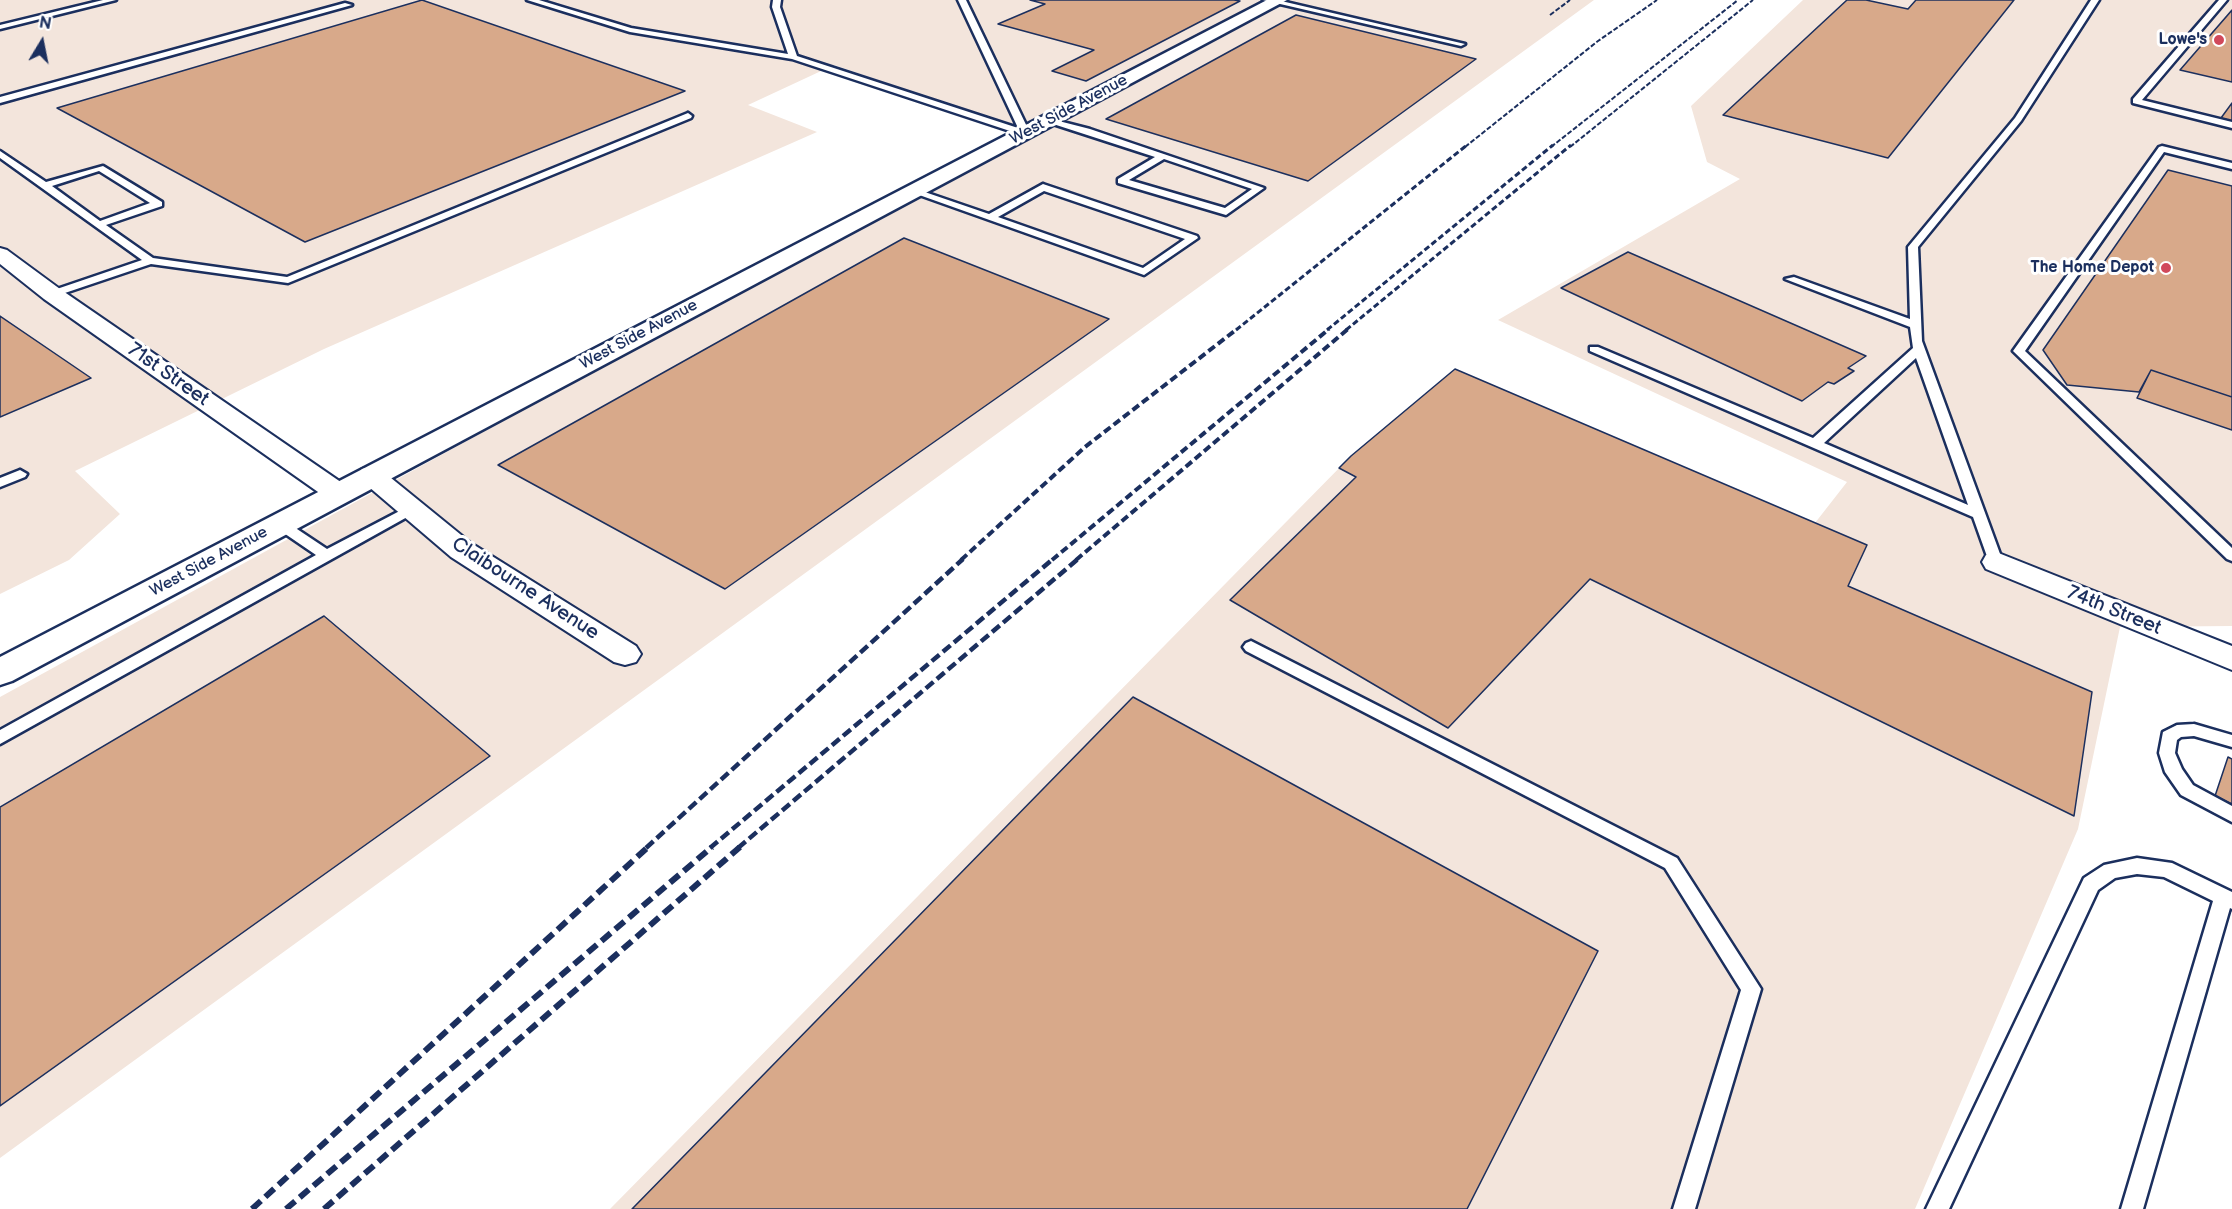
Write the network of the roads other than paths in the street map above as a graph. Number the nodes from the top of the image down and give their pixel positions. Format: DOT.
graph roads {
  1 [pos="112,0"];
  2 [pos="531,0"];
  3 [pos="777,0"];
  4 [pos="962,0"];
  5 [pos="2095,0"];
  6 [pos="2223,0"];
  7 [pos="1274,1"];
  8 [pos="348,5"];
  9 [pos="0,27"];
  10 [pos="1461,44"];
  11 [pos="793,57"];
  12 [pos="0,100"];
  13 [pos="688,116"];
  14 [pos="1050,120"];
  15 [pos="2232,125"];
  16 [pos="1025,133"];
  17 [pos="0,154"];
  18 [pos="1163,156"];
  19 [pos="2232,166"];
  20 [pos="46,185"];
  21 [pos="913,191"];
  22 [pos="990,218"];
  23 [pos="100,224"];
  24 [pos="0,254"];
  25 [pos="150,261"];
  26 [pos="1790,279"];
  27 [pos="52,294"];
  28 [pos="1916,325"];
  29 [pos="1919,349"];
  30 [pos="1594,350"];
  31 [pos="1815,444"];
  32 [pos="20,474"];
  33 [pos="371,475"];
  34 [pos="0,483"];
  35 [pos="338,493"];
  36 [pos="413,508"];
  37 [pos="1978,514"];
  38 [pos="279,524"];
  39 [pos="327,555"];
  40 [pos="2232,556"];
  41 [pos="1996,562"];
  42 [pos="1251,647"];
  43 [pos="625,654"];
  44 [pos="2232,659"];
  45 [pos="0,672"];
  46 [pos="0,738"];
  47 [pos="2232,741"];
  48 [pos="2232,815"];
  49 [pos="2228,899"];
  50 [pos="1684,1209"];
  51 [pos="1937,1209"];
  52 [pos="2132,1209"];
  1 -- 9 [label="lane"];
  2 -- 11 [label="lane"];
  3 -- 11 [label="lane"];
  4 -- 16 [label="lane"];
  5 -- 28 [label="lane"];
  6 -- 15 [label="lane"];
  7 -- 10 [label="lane"];
  7 -- 14 [label="street, West Side Avenue"];
  8 -- 12 [label="lane"];
  11 -- 16 [label="lane"];
  13 -- 25 [label="lane"];
  14 -- 16 [label="street, West Side Avenue"];
  14 -- 18 [label="lane"];
  16 -- 21 [label="street, West Side Avenue"];
  17 -- 20 [label="lane"];
  18 -- 18 [label="lane"];
  19 -- 40 [label="lane"];
  20 -- 23 [label="lane"];
  20 -- 23 [label="lane"];
  21 -- 22 [label="lane"];
  21 -- 33 [label="street, West Side Avenue"];
  22 -- 22 [label="lane"];
  23 -- 25 [label="lane"];
  24 -- 27 [label="street, 71st Street"];
  25 -- 27 [label="lane"];
  26 -- 28 [label="lane"];
  27 -- 35 [label="street, 71st Street"];
  28 -- 29 [label="lane"];
  29 -- 31 [label="lane"];
  29 -- 37 [label="lane"];
  30 -- 31 [label="lane"];
  31 -- 37 [label="lane"];
  32 -- 34 [label="lane"];
  33 -- 35 [label="street, West Side Avenue"];
  33 -- 36 [label="street, Claibourne Avenue"];
  35 -- 38 [label="street, West Side Avenue"];
  36 -- 39 [label="lane"];
  36 -- 43 [label="street, Claibourne Avenue"];
  37 -- 41 [label="lane"];
  38 -- 39 [label="lane"];
  38 -- 45 [label="street, West Side Avenue"];
  39 -- 46 [label="lane"];
  41 -- 44 [label="street, 74th Street"];
  42 -- 50 [label="lane"];
  47 -- 48 [label="lane"];
  49 -- 51 [label="lane"];
  49 -- 52 [label="lane"];
}
